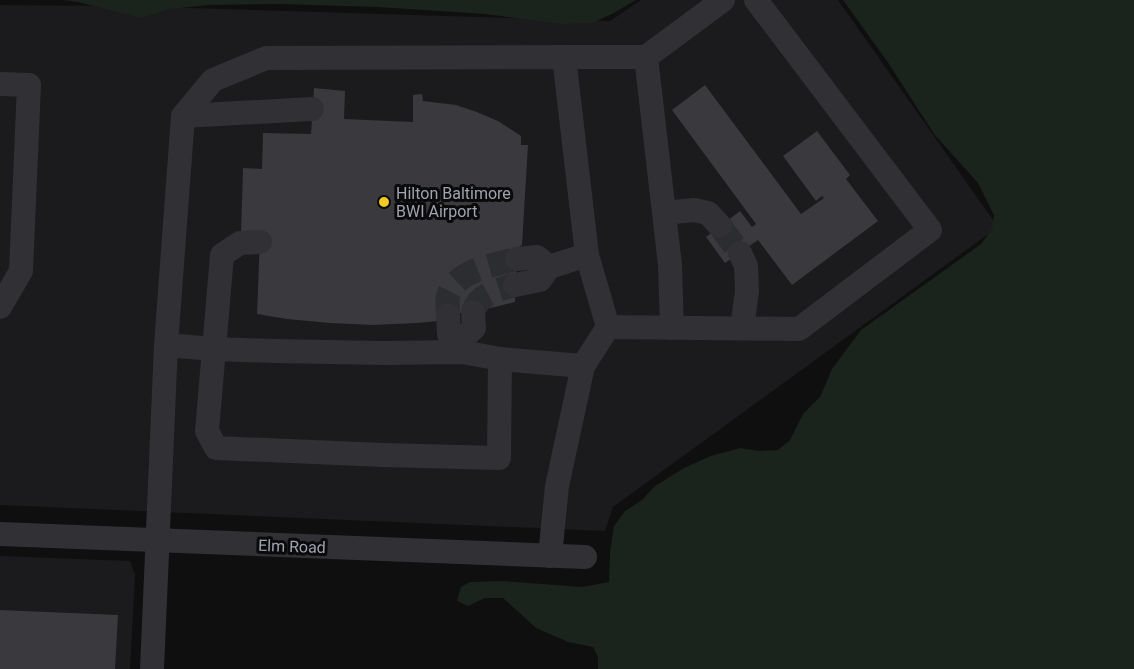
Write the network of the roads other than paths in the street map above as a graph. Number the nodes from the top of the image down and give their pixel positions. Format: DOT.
graph roads {
  1 [pos="723,0"];
  2 [pos="756,0"];
  3 [pos="564,57"];
  4 [pos="646,57"];
  5 [pos="0,84"];
  6 [pos="312,109"];
  7 [pos="183,116"];
  8 [pos="664,213"];
  9 [pos="720,226"];
  10 [pos="260,242"];
  11 [pos="740,253"];
  12 [pos="587,255"];
  13 [pos="517,259"];
  14 [pos="549,267"];
  15 [pos="515,285"];
  16 [pos="0,307"];
  17 [pos="473,312"];
  18 [pos="448,315"];
  19 [pos="608,327"];
  20 [pos="672,328"];
  21 [pos="742,328"];
  22 [pos="166,345"];
  23 [pos="462,346"];
  24 [pos="214,348"];
  25 [pos="500,359"];
  26 [pos="583,366"];
  27 [pos="0,534"];
  28 [pos="158,540"];
  29 [pos="550,556"];
  30 [pos="585,557"];
  31 [pos="153,669"];
  1 -- 4 [label="street"];
  2 -- 21 [label="street"];
  3 -- 4 [label="street"];
  3 -- 7 [label="street"];
  3 -- 12 [label="street"];
  4 -- 8 [label="street"];
  5 -- 16 [label="street"];
  6 -- 7 [label="street"];
  7 -- 22 [label="street"];
  8 -- 9 [label="street"];
  8 -- 20 [label="street"];
  10 -- 24 [label="street"];
  11 -- 21 [label="street"];
  12 -- 14 [label="street"];
  12 -- 19 [label="street"];
  13 -- 14 [label="street"];
  14 -- 15 [label="street"];
  17 -- 23 [label="street"];
  18 -- 23 [label="street"];
  19 -- 20 [label="street"];
  19 -- 26 [label="street"];
  20 -- 21 [label="street"];
  22 -- 24 [label="street"];
  22 -- 28 [label="street"];
  23 -- 24 [label="street"];
  23 -- 25 [label="street"];
  24 -- 25 [label="street"];
  25 -- 26 [label="street"];
  26 -- 29 [label="street"];
  27 -- 28 [label="street, Elm Road"];
  28 -- 29 [label="street, Elm Road"];
  28 -- 31 [label="street"];
  29 -- 30 [label="street, Elm Road"];
}
